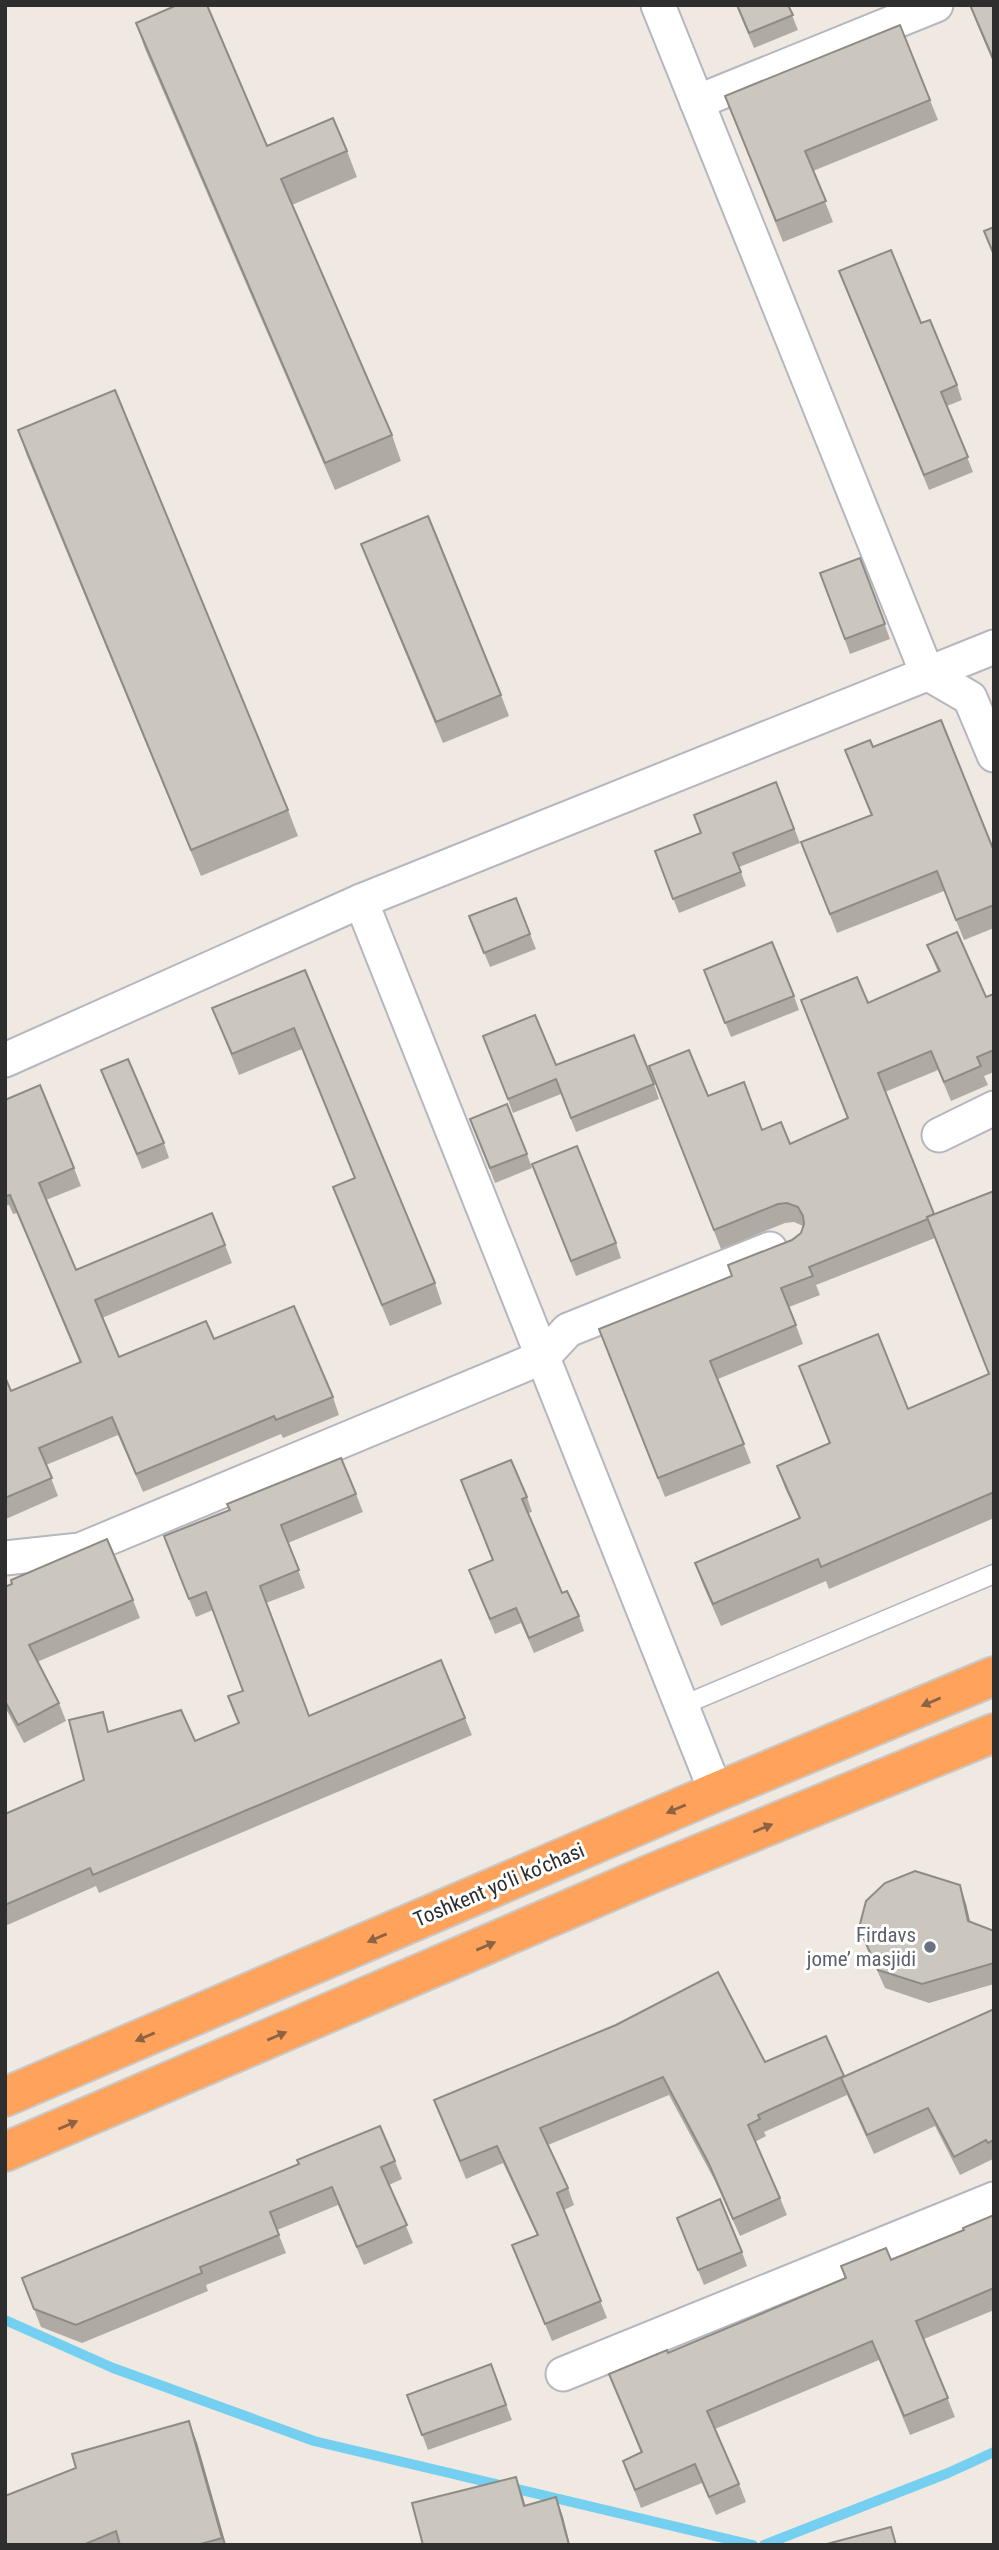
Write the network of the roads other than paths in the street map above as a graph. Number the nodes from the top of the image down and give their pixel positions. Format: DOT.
graph roads {
  1 [pos="658,5"];
  2 [pos="936,5"];
  3 [pos="697,102"];
  4 [pos="994,647"];
  5 [pos="928,673"];
  6 [pos="994,755"];
  7 [pos="361,901"];
  8 [pos="5,1060"];
  9 [pos="994,1108"];
  10 [pos="939,1135"];
  11 [pos="792,1241"];
  12 [pos="543,1357"];
  13 [pos="5,1558"];
  14 [pos="994,1574"];
  15 [pos="994,1675"];
  16 [pos="681,1706"];
  17 [pos="994,1733"];
  18 [pos="716,1792"];
  19 [pos="195,2016"];
  20 [pos="215,2062"];
  21 [pos="5,2097"];
  22 [pos="5,2152"];
  23 [pos="994,2199"];
  24 [pos="563,2374"];
  1 -- 3 [label="street"];
  2 -- 3 [label="street"];
  3 -- 5 [label="street"];
  4 -- 5 [label="street"];
  5 -- 6 [label="street"];
  5 -- 7 [label="street"];
  7 -- 8 [label="street"];
  7 -- 12 [label="street"];
  9 -- 10 [label="street"];
  11 -- 12 [label="street"];
  12 -- 13 [label="street"];
  12 -- 16 [label="street"];
  14 -- 16 [label="lane"];
  15 -- 18 [label="highway, Toshkent yo‘li ko‘chasi, one-way"];
  16 -- 18 [label="street"];
  20 -- 17 [label="highway, one-way"];
  18 -- 19 [label="highway, Toshkent yo‘li ko‘chasi, one-way"];
  19 -- 20 [label="highway"];
  19 -- 21 [label="highway, Toshkent yo‘li ko‘chasi, one-way"];
  22 -- 20 [label="highway, one-way"];
  23 -- 24 [label="street"];
}
